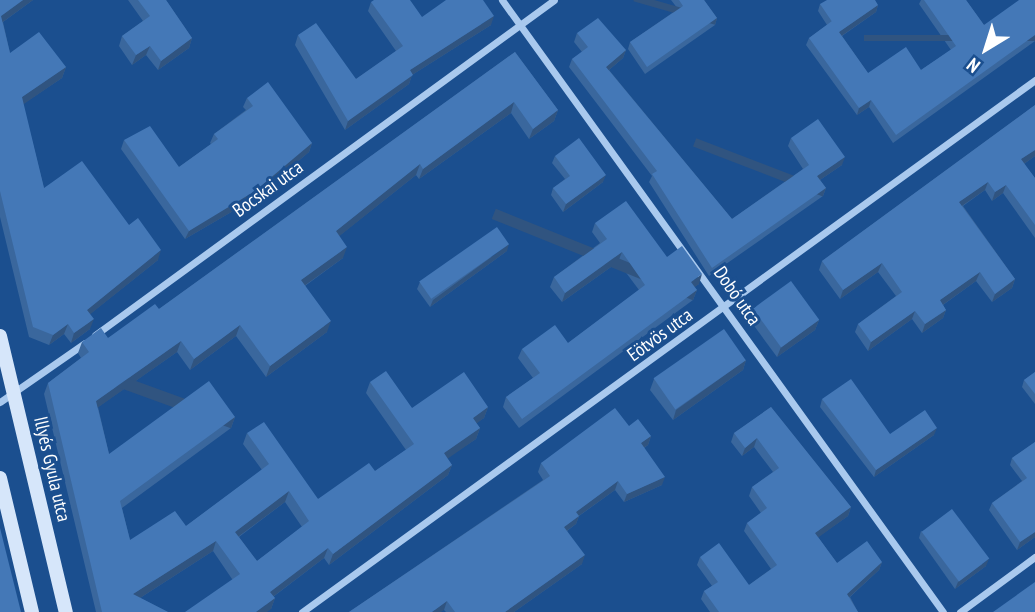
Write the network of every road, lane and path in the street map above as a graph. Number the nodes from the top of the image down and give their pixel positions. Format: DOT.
graph roads {
  1 [pos="502,0"];
  2 [pos="554,0"];
  3 [pos="520,24"];
  4 [pos="1035,80"];
  5 [pos="726,307"];
  6 [pos="0,336"];
  7 [pos="15,394"];
  8 [pos="0,402"];
  9 [pos="0,478"];
  10 [pos="1035,557"];
  11 [pos="32,612"];
  12 [pos="66,612"];
  13 [pos="302,612"];
  14 [pos="943,612"];
  15 [pos="960,612"];
  1 -- 3 [label="street, Dobó utca"];
  2 -- 3 [label="street, Bocskai utca"];
  3 -- 5 [label="street, Dobó utca"];
  3 -- 7 [label="street, Bocskai utca"];
  4 -- 5 [label="street, Eötvös utca"];
  5 -- 13 [label="street, Eötvös utca"];
  5 -- 14 [label="street, Dobó utca"];
  6 -- 7 [label="main road, Illyés Gyula utca"];
  7 -- 8 [label="street, Bocskai utca"];
  7 -- 12 [label="main road, Illyés Gyula utca"];
  9 -- 11 [label="main road"];
  10 -- 15 [label="street"];
}
